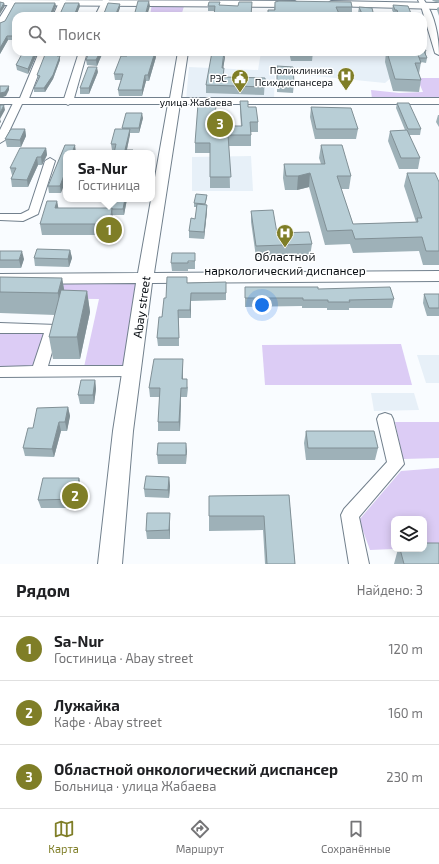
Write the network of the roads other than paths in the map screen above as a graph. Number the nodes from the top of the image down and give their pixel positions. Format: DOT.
graph roads {
  1 [pos="1,1"];
  2 [pos="63,1"];
  3 [pos="106,1"];
  4 [pos="192,1"];
  5 [pos="12,2"];
  6 [pos="268,2"];
  7 [pos="335,2"];
  8 [pos="423,3"];
  9 [pos="305,4"];
  10 [pos="320,4"];
  11 [pos="439,6"];
  12 [pos="59,12"];
  13 [pos="101,12"];
  14 [pos="191,12"];
  15 [pos="427,14"];
  16 [pos="0,24"];
  17 [pos="438,44"];
  18 [pos="439,52"];
  19 [pos="41,56"];
  20 [pos="82,56"];
  21 [pos="182,56"];
  22 [pos="439,100"];
  23 [pos="0,101"];
  24 [pos="21,101"];
  25 [pos="68,102"];
  26 [pos="175,102"];
  27 [pos="0,140"];
  28 [pos="50,161"];
  29 [pos="0,217"];
  30 [pos="439,276"];
  31 [pos="145,277"];
  32 [pos="0,279"];
  33 [pos="0,328"];
  34 [pos="132,371"];
  35 [pos="0,372"];
  36 [pos="39,372"];
  37 [pos="385,419"];
  38 [pos="110,564"];
  39 [pos="359,564"];
  1 -- 5 [label="street"];
  2 -- 3 [label="street"];
  2 -- 5 [label="street"];
  2 -- 12 [label="street"];
  3 -- 4 [label="street"];
  3 -- 13 [label="street"];
  4 -- 6 [label="street"];
  4 -- 14 [label="street"];
  5 -- 16 [label="street"];
  6 -- 9 [label="street"];
  7 -- 8 [label="street"];
  7 -- 10 [label="street"];
  8 -- 11 [label="street"];
  15 -- 17 [label="street"];
  17 -- 18 [label="street"];
  19 -- 24 [label="street"];
  20 -- 25 [label="street"];
  21 -- 26 [label="street, Abay street"];
  22 -- 26 [label="street, улица Жабаева"];
  23 -- 24 [label="street, улица Жабаева"];
  24 -- 25 [label="street, улица Жабаева"];
  24 -- 27 [label="street"];
  25 -- 26 [label="street, улица Жабаева"];
  26 -- 31 [label="street, Abay street"];
  28 -- 29 [label="street"];
  30 -- 31 [label="street"];
  31 -- 32 [label="street"];
  31 -- 34 [label="street, Abay street"];
  33 -- 36 [label="street"];
  34 -- 36 [label="street"];
  34 -- 38 [label="street, Abay street"];
  35 -- 36 [label="street"];
  37 -- 39 [label="street"];
}
